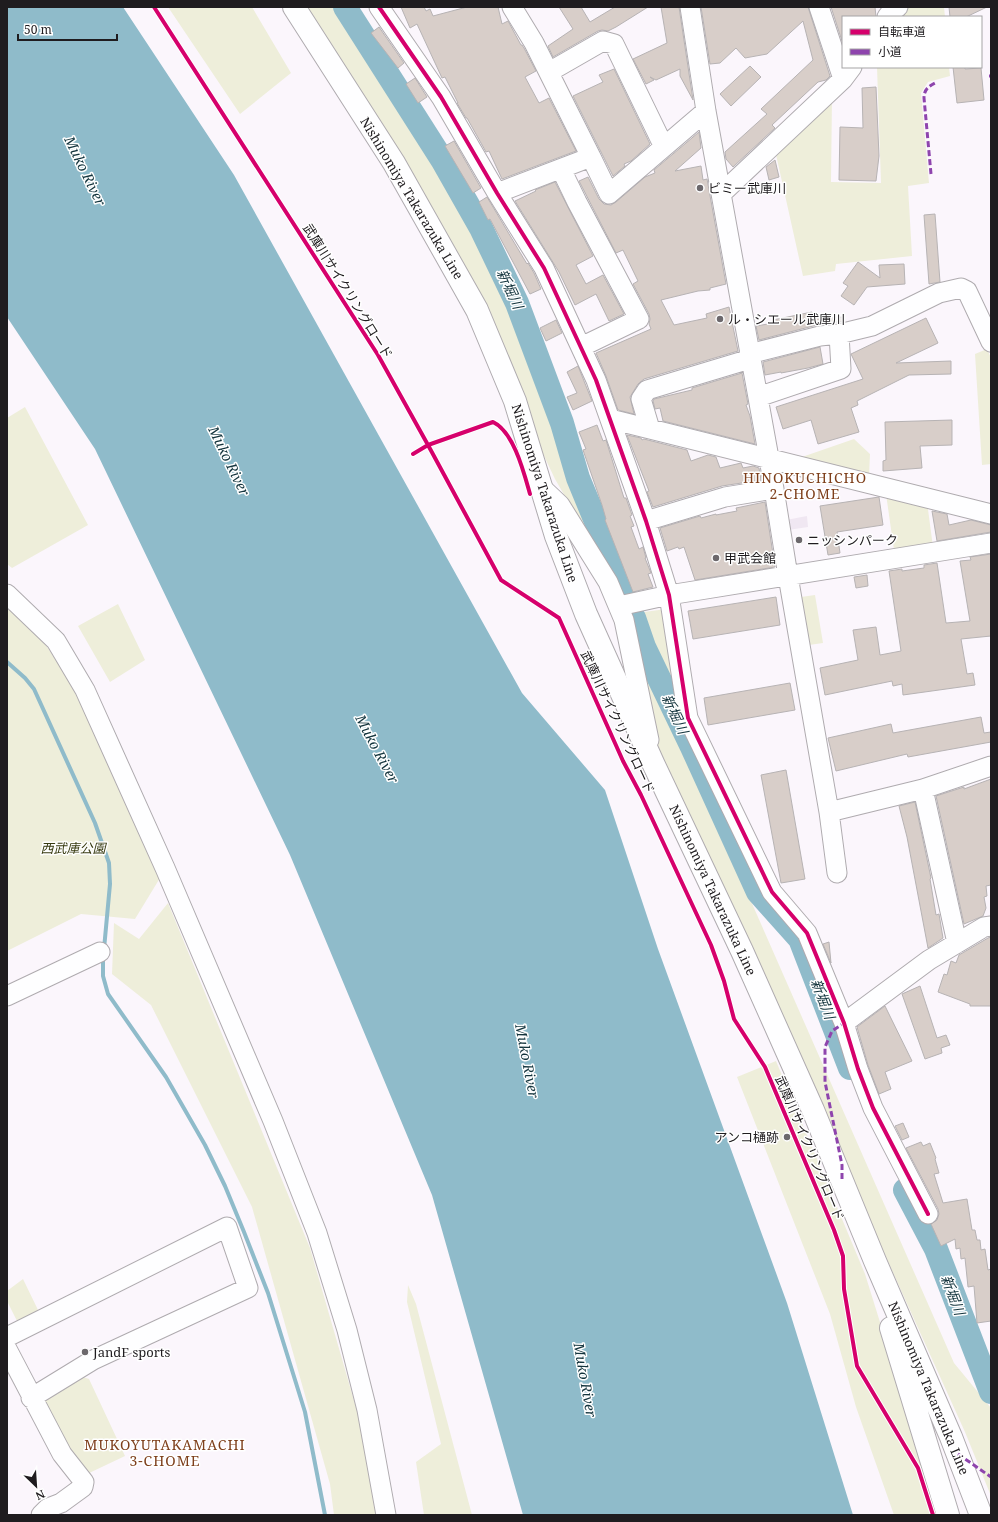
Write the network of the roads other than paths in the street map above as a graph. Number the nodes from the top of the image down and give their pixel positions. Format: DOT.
graph roads {
  1 [pos="294,7"];
  2 [pos="379,7"];
  3 [pos="512,7"];
  4 [pos="690,7"];
  5 [pos="819,7"];
  6 [pos="898,7"];
  7 [pos="888,16"];
  8 [pos="842,59"];
  9 [pos="549,72"];
  10 [pos="848,73"];
  11 [pos="706,111"];
  12 [pos="664,147"];
  13 [pos="591,158"];
  14 [pos="561,169"];
  15 [pos="497,193"];
  16 [pos="721,194"];
  17 [pos="839,334"];
  18 [pos="991,342"];
  19 [pos="581,347"];
  20 [pos="750,357"];
  21 [pos="758,397"];
  22 [pos="610,419"];
  23 [pos="650,429"];
  24 [pos="769,458"];
  25 [pos="541,487"];
  26 [pos="774,489"];
  27 [pos="991,514"];
  28 [pos="646,521"];
  29 [pos="991,543"];
  30 [pos="788,576"];
  31 [pos="7,594"];
  32 [pos="669,595"];
  33 [pos="618,606"];
  34 [pos="653,763"];
  35 [pos="991,766"];
  36 [pos="923,789"];
  37 [pos="829,812"];
  38 [pos="837,873"];
  39 [pos="991,926"];
  40 [pos="958,943"];
  41 [pos="100,952"];
  42 [pos="7,996"];
  43 [pos="844,1023"];
  44 [pos="928,1214"];
  45 [pos="875,1261"];
  46 [pos="7,1337"];
  47 [pos="7,1349"];
  48 [pos="31,1398"];
  49 [pos="64,1509"];
  50 [pos="41,1515"];
  51 [pos="386,1515"];
  52 [pos="948,1515"];
  53 [pos="981,1515"];
  1 -- 25 [label="main road, Nishinomiya Takarazuka Line"];
  2 -- 15 [label="street"];
  3 -- 9 [label="street"];
  4 -- 11 [label="street"];
  5 -- 8 [label="street"];
  6 -- 7 [label="street"];
  9 -- 12 [label="street"];
  9 -- 13 [label="street"];
  10 -- 16 [label="street"];
  11 -- 12 [label="street"];
  11 -- 16 [label="street"];
  12 -- 13 [label="street"];
  13 -- 14 [label="street"];
  14 -- 15 [label="street"];
  14 -- 19 [label="street"];
  15 -- 19 [label="street"];
  16 -- 20 [label="street"];
  17 -- 18 [label="street"];
  17 -- 20 [label="street"];
  17 -- 21 [label="street"];
  19 -- 22 [label="street"];
  20 -- 21 [label="street"];
  20 -- 23 [label="street"];
  21 -- 24 [label="street"];
  22 -- 23 [label="street"];
  22 -- 28 [label="street"];
  23 -- 24 [label="street"];
  24 -- 26 [label="street"];
  24 -- 27 [label="street"];
  25 -- 33 [label="street"];
  25 -- 34 [label="main road, Nishinomiya Takarazuka Line"];
  26 -- 28 [label="street"];
  26 -- 30 [label="street"];
  28 -- 32 [label="street"];
  29 -- 30 [label="street"];
  30 -- 32 [label="street"];
  30 -- 37 [label="street"];
  31 -- 51 [label="street"];
  32 -- 33 [label="street"];
  32 -- 43 [label="street"];
  33 -- 34 [label="street"];
  34 -- 45 [label="main road, Nishinomiya Takarazuka Line"];
  35 -- 36 [label="street"];
  36 -- 37 [label="street"];
  36 -- 40 [label="street"];
  37 -- 38 [label="street"];
  39 -- 40 [label="street"];
  40 -- 43 [label="street"];
  41 -- 42 [label="street"];
  43 -- 44 [label="street"];
  45 -- 52 [label="main road, Nishinomiya Takarazuka Line"];
  45 -- 53 [label="main road, Nishinomiya Takarazuka Line"];
  46 -- 48 [label="street"];
  47 -- 48 [label="street"];
  48 -- 49 [label="street"];
  49 -- 50 [label="street"];
}
